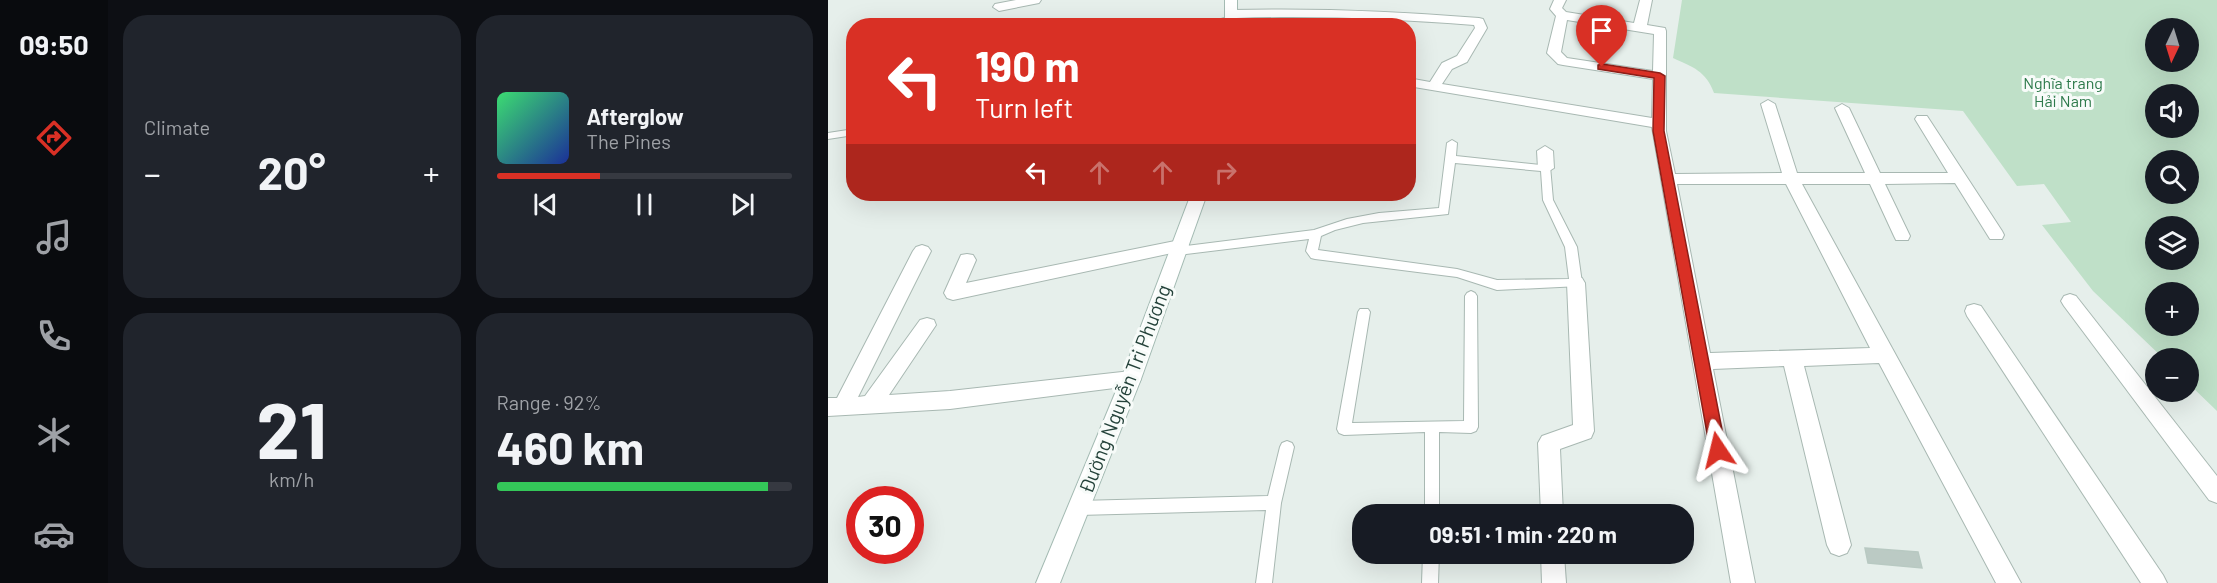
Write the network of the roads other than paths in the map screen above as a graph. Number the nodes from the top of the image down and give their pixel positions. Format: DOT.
graph roads {
  1 [pos="1035,0"];
  2 [pos="1231,0"];
  3 [pos="1394,0"];
  4 [pos="1646,0"];
  5 [pos="999,7"];
  6 [pos="1561,8"];
  7 [pos="1384,14"];
  8 [pos="1231,18"];
  9 [pos="1248,18"];
  10 [pos="1640,26"];
  11 [pos="1660,76"];
  12 [pos="1416,83"];
  13 [pos="1434,86"];
  14 [pos="1768,104"];
  15 [pos="1842,108"];
  16 [pos="1922,118"];
  17 [pos="1659,124"];
  18 [pos="846,133"];
  19 [pos="828,136"];
  20 [pos="1452,143"];
  21 [pos="1545,151"];
  22 [pos="1452,159"];
  23 [pos="1546,168"];
  24 [pos="1791,178"];
  25 [pos="1874,178"];
  26 [pos="1957,178"];
  27 [pos="1668,179"];
  28 [pos="1196,201"];
  29 [pos="1317,234"];
  30 [pos="1996,235"];
  31 [pos="1902,236"];
  32 [pos="1179,248"];
  33 [pos="922,250"];
  34 [pos="967,260"];
  35 [pos="1576,283"];
  36 [pos="1471,296"];
  37 [pos="2070,301"];
  38 [pos="1974,311"];
  39 [pos="1364,312"];
  40 [pos="927,325"];
  41 [pos="1884,355"];
  42 [pos="1792,358"];
  43 [pos="1701,361"];
  44 [pos="1131,379"];
  45 [pos="871,404"];
  46 [pos="835,406"];
  47 [pos="1432,426"];
  48 [pos="1287,447"];
  49 [pos="2217,493"];
  50 [pos="1274,503"];
  51 [pos="1432,504"];
  52 [pos="1552,504"];
  53 [pos="1079,508"];
  54 [pos="1839,545"];
  55 [pos="1431,564"];
  56 [pos="1553,564"];
  57 [pos="1048,583"];
  58 [pos="1264,583"];
  59 [pos="1430,583"];
  60 [pos="1554,583"];
  61 [pos="1743,583"];
  62 [pos="2009,583"];
  63 [pos="2155,583"];
  1 -- 5 [label="street"];
  2 -- 8 [label="street"];
  3 -- 7 [label="street"];
  4 -- 10 [label="street"];
  6 -- 10 [label="street"];
  6 -- 11 [label="street"];
  7 -- 9 [label="street"];
  7 -- 13 [label="street"];
  10 -- 11 [label="street"];
  11 -- 17 [label="street"];
  12 -- 13 [label="street"];
  13 -- 17 [label="street"];
  14 -- 24 [label="street"];
  15 -- 25 [label="street"];
  16 -- 26 [label="street"];
  17 -- 27 [label="street"];
  18 -- 19 [label="lane"];
  20 -- 22 [label="lane"];
  21 -- 23 [label="street"];
  22 -- 23 [label="lane"];
  22 -- 29 [label="lane"];
  23 -- 35 [label="lane"];
  24 -- 25 [label="street"];
  24 -- 27 [label="street"];
  24 -- 41 [label="street"];
  25 -- 26 [label="street"];
  25 -- 31 [label="street"];
  26 -- 30 [label="street"];
  27 -- 43 [label="street"];
  28 -- 32 [label="street, Đường Nguyễn Tri Phương"];
  29 -- 32 [label="lane"];
  29 -- 35 [label="lane"];
  32 -- 34 [label="street"];
  32 -- 44 [label="street, Đường Nguyễn Tri Phương"];
  33 -- 46 [label="street"];
  35 -- 52 [label="street"];
  36 -- 47 [label="lane"];
  37 -- 49 [label="street"];
  38 -- 63 [label="street"];
  39 -- 47 [label="lane"];
  40 -- 45 [label="street"];
  41 -- 42 [label="street"];
  41 -- 62 [label="street"];
  42 -- 43 [label="street"];
  42 -- 54 [label="street"];
  43 -- 61 [label="street"];
  44 -- 45 [label="street"];
  44 -- 53 [label="street, Đường Nguyễn Tri Phương"];
  45 -- 46 [label="street"];
  47 -- 51 [label="lane"];
  48 -- 50 [label="lane"];
  50 -- 53 [label="lane"];
  50 -- 58 [label="lane"];
  53 -- 57 [label="street, Đường Nguyễn Tri Phương"];
  55 -- 59 [label="lane"];
  56 -- 60 [label="street"];
}
